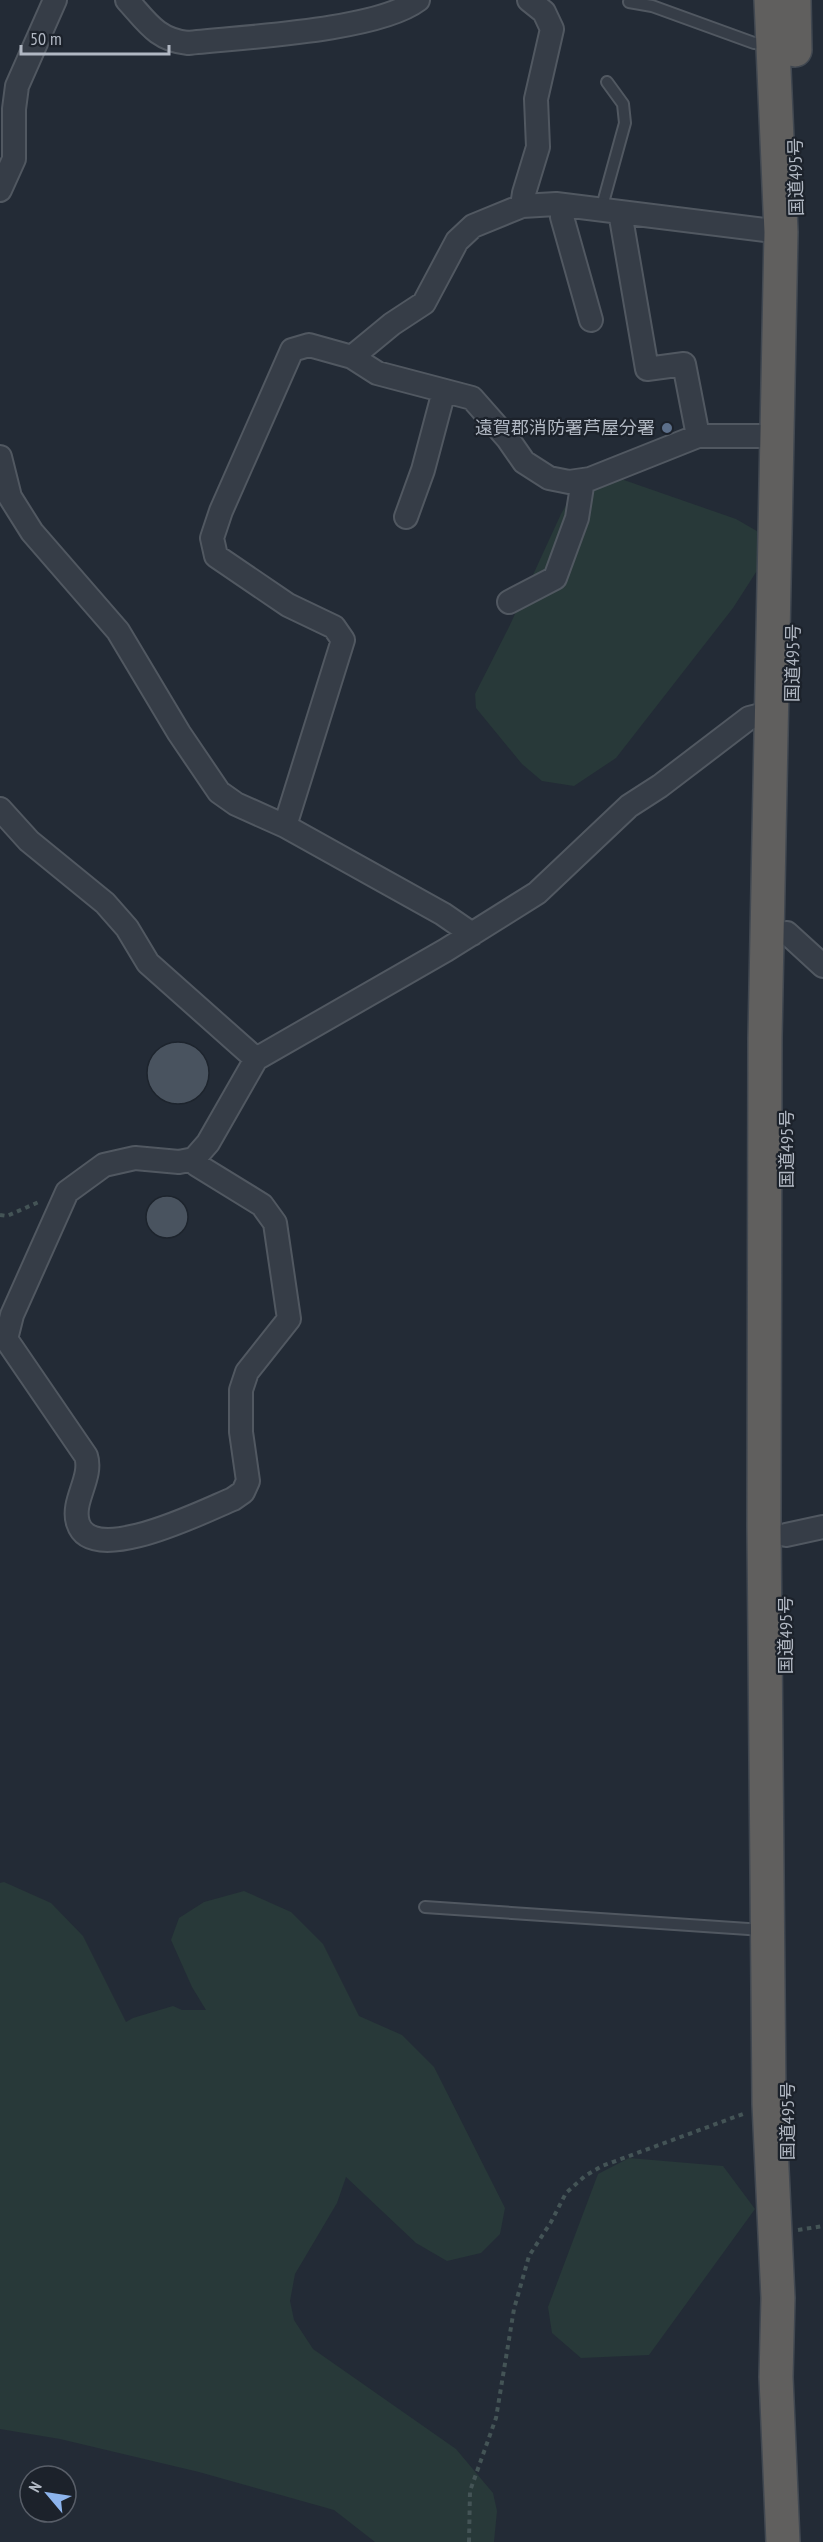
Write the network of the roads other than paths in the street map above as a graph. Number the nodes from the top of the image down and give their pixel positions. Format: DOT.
graph roads {
  1 [pos="55,0"];
  2 [pos="127,0"];
  3 [pos="418,0"];
  4 [pos="529,0"];
  5 [pos="771,0"];
  6 [pos="794,0"];
  7 [pos="629,2"];
  8 [pos="773,45"];
  9 [pos="607,82"];
  10 [pos="0,190"];
  11 [pos="562,205"];
  12 [pos="522,206"];
  13 [pos="611,211"];
  14 [pos="781,232"];
  15 [pos="591,320"];
  16 [pos="352,357"];
  17 [pos="444,391"];
  18 [pos="698,436"];
  19 [pos="777,436"];
  20 [pos="0,457"];
  21 [pos="583,480"];
  22 [pos="406,517"];
  23 [pos="509,602"];
  24 [pos="773,712"];
  25 [pos="0,809"];
  26 [pos="285,826"];
  27 [pos="787,933"];
  28 [pos="472,934"];
  29 [pos="823,966"];
  30 [pos="256,1059"];
  31 [pos="194,1159"];
  32 [pos="823,1527"];
  33 [pos="786,1535"];
  34 [pos="425,1907"];
  35 [pos="768,1930"];
  36 [pos="778,2298"];
  37 [pos="783,2542"];
  1 -- 10 [label="street"];
  2 -- 3 [label="street"];
  4 -- 12 [label="street"];
  5 -- 8 [label="highway, 国道495号"];
  6 -- 27 [label="highway, 国道495号"];
  7 -- 8 [label="lane"];
  8 -- 14 [label="highway, 国道495号"];
  9 -- 13 [label="lane"];
  11 -- 12 [label="street"];
  11 -- 13 [label="street"];
  11 -- 15 [label="street"];
  12 -- 16 [label="street"];
  13 -- 14 [label="street"];
  13 -- 18 [label="street"];
  14 -- 19 [label="highway, 国道495号"];
  16 -- 17 [label="street"];
  16 -- 26 [label="street"];
  17 -- 21 [label="street"];
  17 -- 22 [label="street"];
  18 -- 19 [label="street"];
  18 -- 21 [label="street"];
  19 -- 24 [label="highway, 国道495号"];
  20 -- 26 [label="street"];
  21 -- 23 [label="street"];
  24 -- 28 [label="street"];
  24 -- 35 [label="highway, 国道495号"];
  25 -- 30 [label="street"];
  26 -- 28 [label="street"];
  27 -- 29 [label="street"];
  27 -- 33 [label="highway, 国道495号"];
  28 -- 30 [label="street"];
  30 -- 31 [label="street"];
  31 -- 31 [label="street"];
  32 -- 33 [label="street"];
  33 -- 36 [label="highway, 国道495号"];
  34 -- 35 [label="lane"];
  35 -- 36 [label="highway, 国道495号"];
  36 -- 37 [label="highway, 国道495号"];
}
